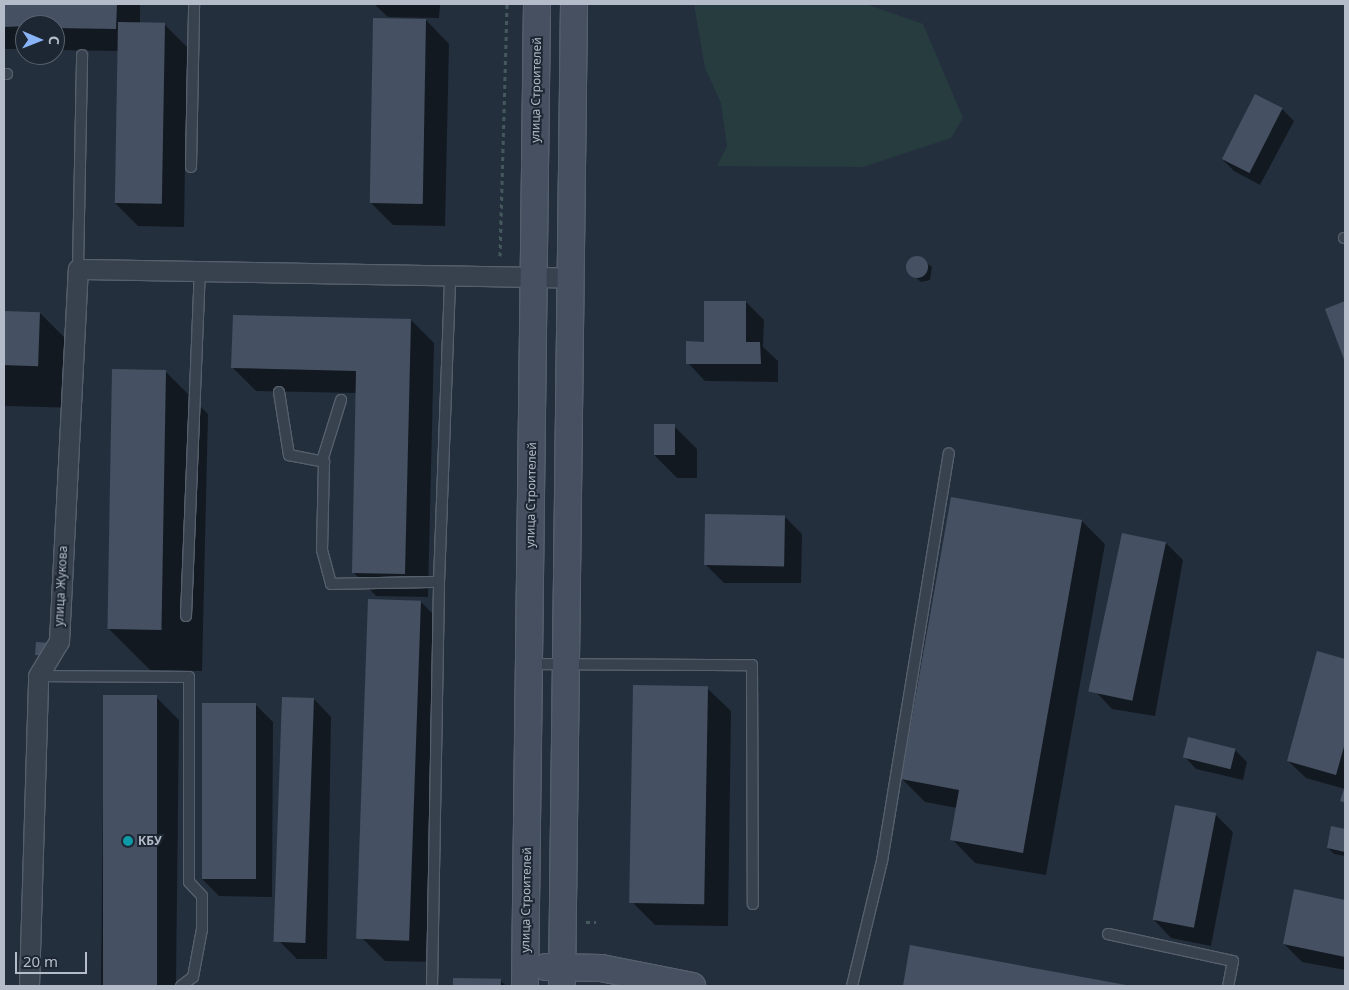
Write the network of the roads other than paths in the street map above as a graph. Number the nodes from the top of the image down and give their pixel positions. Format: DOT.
graph roads {
  1 [pos="194,4"];
  2 [pos="537,4"];
  3 [pos="574,4"];
  4 [pos="82,56"];
  5 [pos="191,167"];
  6 [pos="78,269"];
  7 [pos="200,272"];
  8 [pos="450,278"];
  9 [pos="571,278"];
  10 [pos="533,280"];
  11 [pos="279,392"];
  12 [pos="341,400"];
  13 [pos="949,453"];
  14 [pos="322,461"];
  15 [pos="440,582"];
  16 [pos="186,616"];
  17 [pos="529,664"];
  18 [pos="566,666"];
  19 [pos="38,676"];
  20 [pos="753,904"];
  21 [pos="1108,934"];
  22 [pos="525,977"];
  23 [pos="563,977"];
  24 [pos="29,986"];
  25 [pos="181,986"];
  26 [pos="432,986"];
  27 [pos="692,986"];
  28 [pos="852,986"];
  29 [pos="1228,986"];
  1 -- 5 [label="lane"];
  2 -- 10 [label="street, улица Строителей"];
  3 -- 9 [label="street"];
  4 -- 6 [label="lane"];
  6 -- 7 [label="street"];
  6 -- 19 [label="street, улица Жукова"];
  7 -- 8 [label="street"];
  7 -- 16 [label="lane"];
  8 -- 10 [label="street"];
  8 -- 15 [label="lane"];
  9 -- 10 [label="street"];
  9 -- 18 [label="street"];
  10 -- 17 [label="street, улица Строителей"];
  11 -- 14 [label="lane"];
  12 -- 14 [label="lane"];
  13 -- 28 [label="lane"];
  14 -- 15 [label="lane"];
  15 -- 26 [label="lane"];
  17 -- 18 [label="lane"];
  17 -- 22 [label="street, улица Строителей"];
  18 -- 20 [label="lane"];
  18 -- 23 [label="street"];
  19 -- 24 [label="street, улица Жукова"];
  19 -- 25 [label="lane"];
  21 -- 29 [label="lane"];
  22 -- 23 [label="street"];
  23 -- 27 [label="street"];
}
